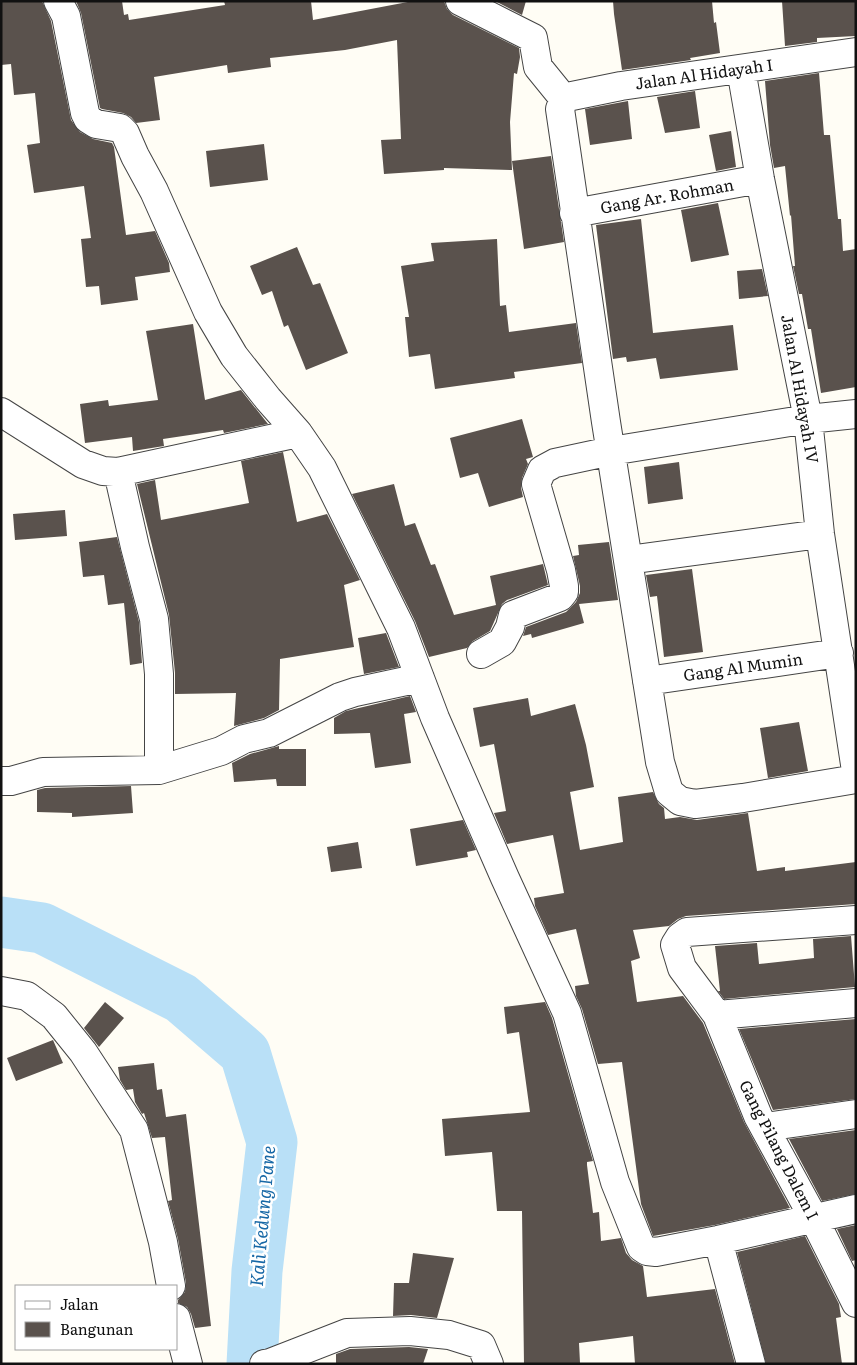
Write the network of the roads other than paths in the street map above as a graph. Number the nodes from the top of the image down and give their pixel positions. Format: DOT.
graph roads {
  1 [pos="58,1"];
  2 [pos="460,1"];
  3 [pos="856,52"];
  4 [pos="740,69"];
  5 [pos="562,104"];
  6 [pos="760,179"];
  7 [pos="574,213"];
  8 [pos="1,412"];
  9 [pos="856,414"];
  10 [pos="808,419"];
  11 [pos="298,433"];
  12 [pos="611,451"];
  13 [pos="118,472"];
  14 [pos="820,534"];
  15 [pos="628,560"];
  16 [pos="498,641"];
  17 [pos="839,653"];
  18 [pos="420,678"];
  19 [pos="647,681"];
  20 [pos="159,770"];
  21 [pos="856,771"];
  22 [pos="856,779"];
  23 [pos="1,781"];
  24 [pos="856,920"];
  25 [pos="1,990"];
  26 [pos="856,1003"];
  27 [pos="717,1015"];
  28 [pos="856,1114"];
  29 [pos="765,1127"];
  30 [pos="856,1209"];
  31 [pos="813,1217"];
  32 [pos="718,1240"];
  33 [pos="171,1285"];
  34 [pos="856,1303"];
  35 [pos="178,1326"];
  36 [pos="299,1358"];
  37 [pos="267,1363"];
  38 [pos="188,1364"];
  39 [pos="489,1364"];
  40 [pos="751,1364"];
  1 -- 11 [label="street"];
  2 -- 5 [label="street"];
  3 -- 4 [label="street, Jalan Al Hidayah I"];
  4 -- 5 [label="street, Jalan Al Hidayah I"];
  4 -- 6 [label="street, Jalan Al Hidayah IV"];
  5 -- 7 [label="street"];
  6 -- 7 [label="street, Gang Ar. Rohman"];
  6 -- 10 [label="street, Jalan Al Hidayah IV"];
  7 -- 12 [label="street"];
  8 -- 13 [label="street"];
  9 -- 10 [label="street"];
  10 -- 12 [label="street"];
  10 -- 14 [label="street, Jalan Al Hidayah IV"];
  11 -- 13 [label="street"];
  11 -- 18 [label="street"];
  12 -- 15 [label="street"];
  12 -- 16 [label="street"];
  13 -- 20 [label="street"];
  14 -- 15 [label="street"];
  14 -- 17 [label="street, Jalan Al Hidayah IV"];
  15 -- 19 [label="street"];
  17 -- 19 [label="street, Gang Al Mumin"];
  17 -- 21 [label="street, Jalan Al Hidayah IV"];
  18 -- 20 [label="street"];
  18 -- 32 [label="street"];
  19 -- 22 [label="street"];
  20 -- 23 [label="street"];
  24 -- 27 [label="street, Gang Pilang Dalem I"];
  25 -- 33 [label="street"];
  26 -- 27 [label="street"];
  27 -- 29 [label="street, Gang Pilang Dalem I"];
  28 -- 29 [label="street"];
  29 -- 31 [label="street, Gang Pilang Dalem I"];
  30 -- 31 [label="street"];
  31 -- 32 [label="street"];
  31 -- 34 [label="street, Gang Pilang Dalem I"];
  32 -- 40 [label="street"];
  35 -- 38 [label="street"];
  36 -- 37 [label="street"];
  36 -- 39 [label="street"];
}
